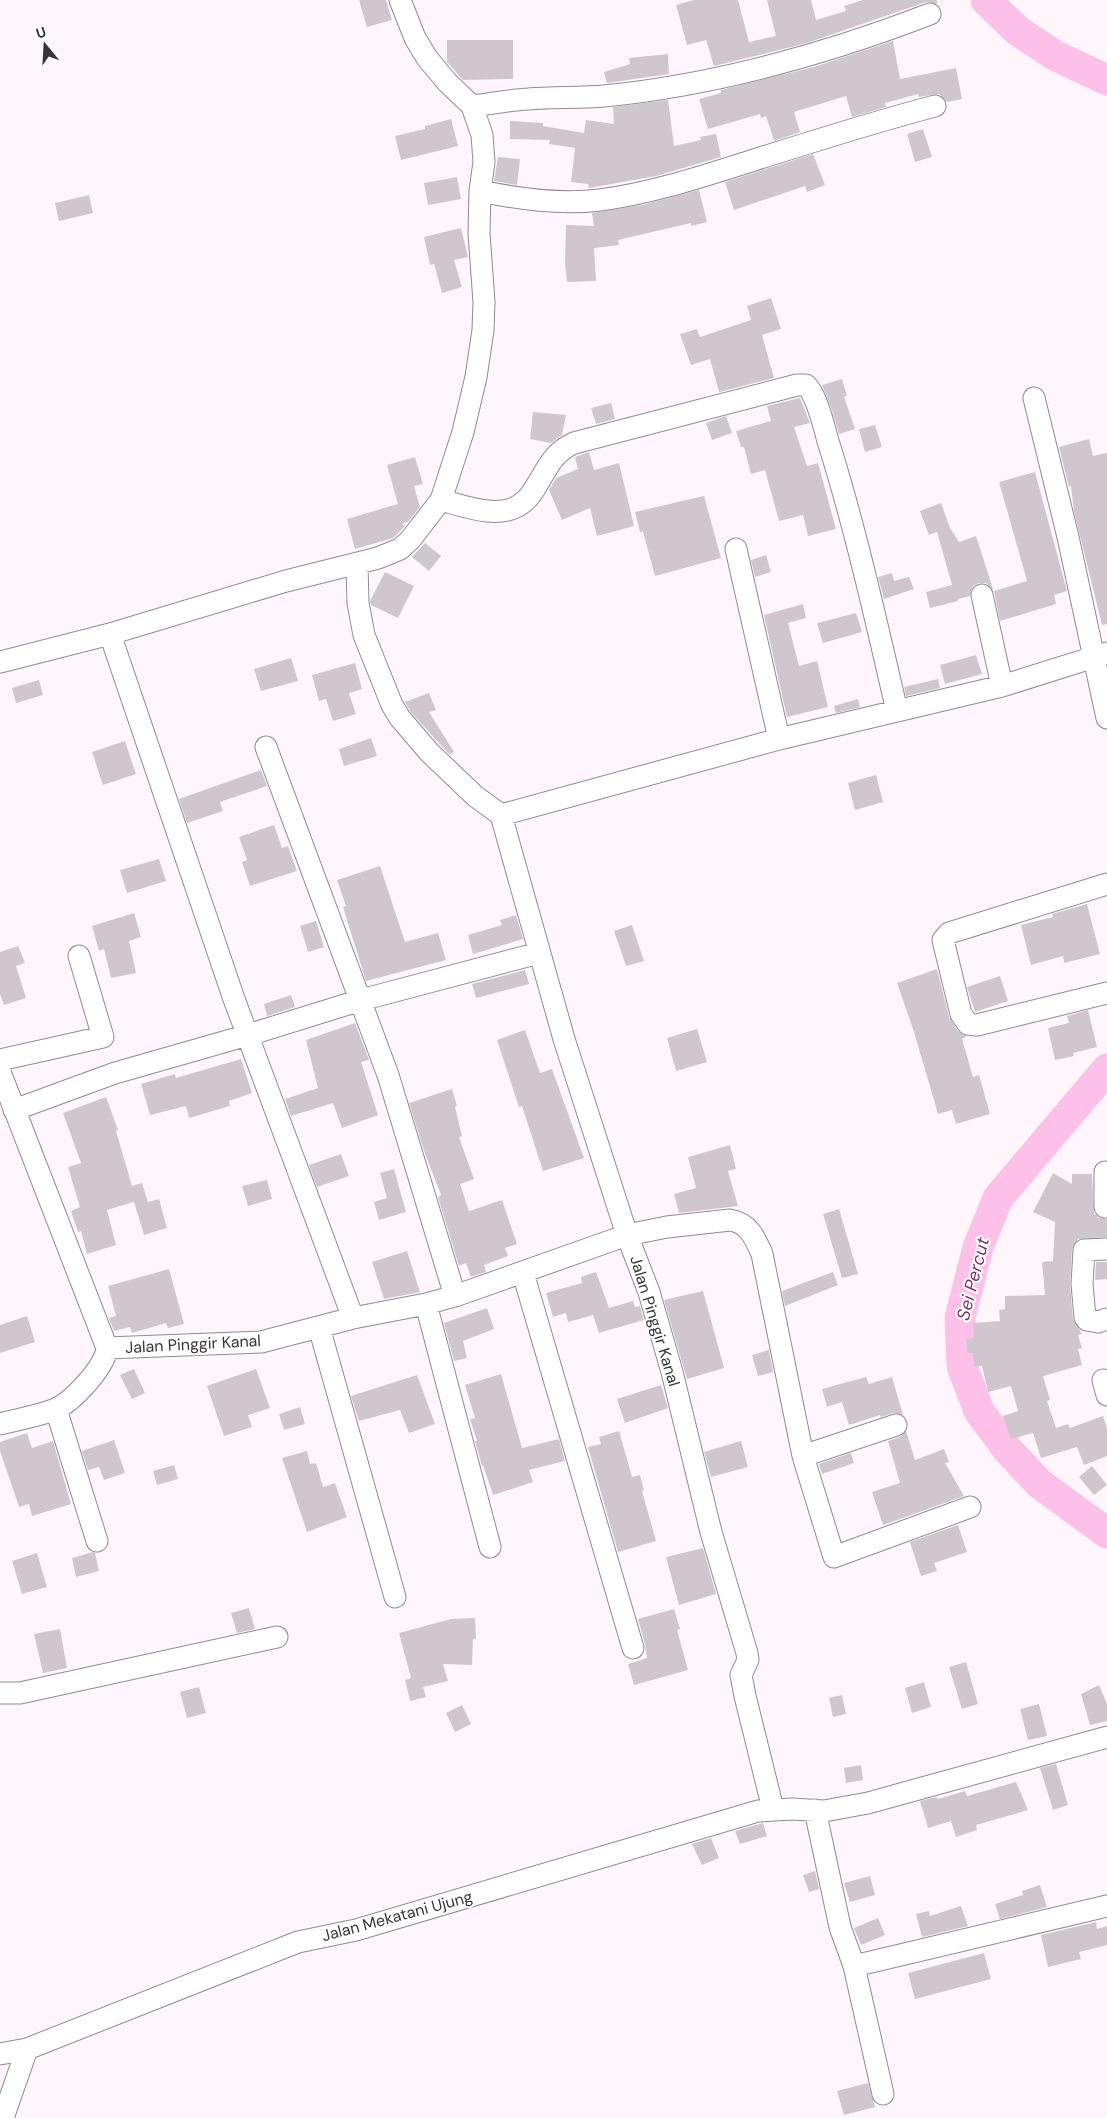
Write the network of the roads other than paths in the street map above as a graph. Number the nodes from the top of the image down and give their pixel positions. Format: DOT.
graph roads {
  1 [pos="400,0"];
  2 [pos="930,14"];
  3 [pos="472,106"];
  4 [pos="935,106"];
  5 [pos="480,191"];
  6 [pos="1034,398"];
  7 [pos="441,500"];
  8 [pos="736,549"];
  9 [pos="357,564"];
  10 [pos="982,595"];
  11 [pos="110,634"];
  12 [pos="1101,655"];
  13 [pos="0,662"];
  14 [pos="1002,686"];
  15 [pos="897,712"];
  16 [pos="1107,718"];
  17 [pos="779,739"];
  18 [pos="266,747"];
  19 [pos="501,815"];
  20 [pos="1107,884"];
  21 [pos="539,953"];
  22 [pos="78,956"];
  23 [pos="1107,993"];
  24 [pos="361,1000"];
  25 [pos="248,1035"];
  26 [pos="0,1060"];
  27 [pos="0,1072"];
  28 [pos="14,1110"];
  29 [pos="1100,1172"];
  30 [pos="1105,1207"];
  31 [pos="627,1235"];
  32 [pos="1107,1249"];
  33 [pos="523,1273"];
  34 [pos="455,1296"];
  35 [pos="426,1304"];
  36 [pos="353,1318"];
  37 [pos="1107,1319"];
  38 [pos="319,1327"];
  39 [pos="107,1348"];
  40 [pos="56,1408"];
  41 [pos="0,1424"];
  42 [pos="896,1425"];
  43 [pos="803,1456"];
  44 [pos="970,1507"];
  45 [pos="97,1541"];
  46 [pos="490,1547"];
  47 [pos="395,1597"];
  48 [pos="277,1637"];
  49 [pos="633,1648"];
  50 [pos="0,1693"];
  51 [pos="1107,1737"];
  52 [pos="773,1809"];
  53 [pos="815,1810"];
  54 [pos="1107,1906"];
  55 [pos="854,1966"];
  56 [pos="27,2049"];
  57 [pos="0,2054"];
  58 [pos="883,2094"];
  59 [pos="3,2118"];
  1 -- 3 [label="street"];
  2 -- 3 [label="street"];
  3 -- 5 [label="street"];
  4 -- 5 [label="street"];
  5 -- 7 [label="street"];
  6 -- 12 [label="street"];
  7 -- 9 [label="street"];
  7 -- 15 [label="street"];
  8 -- 17 [label="street"];
  9 -- 11 [label="street"];
  9 -- 19 [label="street"];
  10 -- 14 [label="street"];
  11 -- 13 [label="street"];
  11 -- 25 [label="street"];
  12 -- 14 [label="street"];
  12 -- 16 [label="street"];
  14 -- 15 [label="street"];
  15 -- 17 [label="street"];
  17 -- 19 [label="street"];
  18 -- 24 [label="street"];
  19 -- 21 [label="street"];
  20 -- 23 [label="street"];
  21 -- 24 [label="street"];
  21 -- 31 [label="street"];
  22 -- 26 [label="street"];
  24 -- 25 [label="street"];
  24 -- 34 [label="street"];
  25 -- 28 [label="street"];
  25 -- 36 [label="street"];
  27 -- 28 [label="street, Jalan Pinggir Kanal"];
  28 -- 39 [label="street, Jalan Pinggir Kanal"];
  29 -- 30 [label="street"];
  31 -- 33 [label="street, Jalan Pinggir Kanal"];
  31 -- 43 [label="street"];
  31 -- 52 [label="street, Jalan Pinggir Kanal"];
  32 -- 37 [label="street"];
  33 -- 34 [label="street, Jalan Pinggir Kanal"];
  33 -- 49 [label="street"];
  34 -- 35 [label="street, Jalan Pinggir Kanal"];
  35 -- 36 [label="street, Jalan Pinggir Kanal"];
  35 -- 46 [label="street"];
  36 -- 38 [label="street, Jalan Pinggir Kanal"];
  38 -- 39 [label="street, Jalan Pinggir Kanal"];
  38 -- 47 [label="street"];
  39 -- 40 [label="street, Jalan Pinggir Kanal"];
  40 -- 41 [label="street, Jalan Pinggir Kanal"];
  40 -- 45 [label="street"];
  42 -- 43 [label="street"];
  43 -- 44 [label="street"];
  48 -- 50 [label="street"];
  51 -- 53 [label="street, Jalan Mekatani Ujung"];
  52 -- 53 [label="street, Jalan Mekatani Ujung"];
  52 -- 56 [label="street, Jalan Mekatani Ujung"];
  53 -- 55 [label="street"];
  54 -- 55 [label="street"];
  55 -- 58 [label="street"];
  56 -- 57 [label="street, Jalan Mekatani Ujung"];
  56 -- 59 [label="street"];
}
